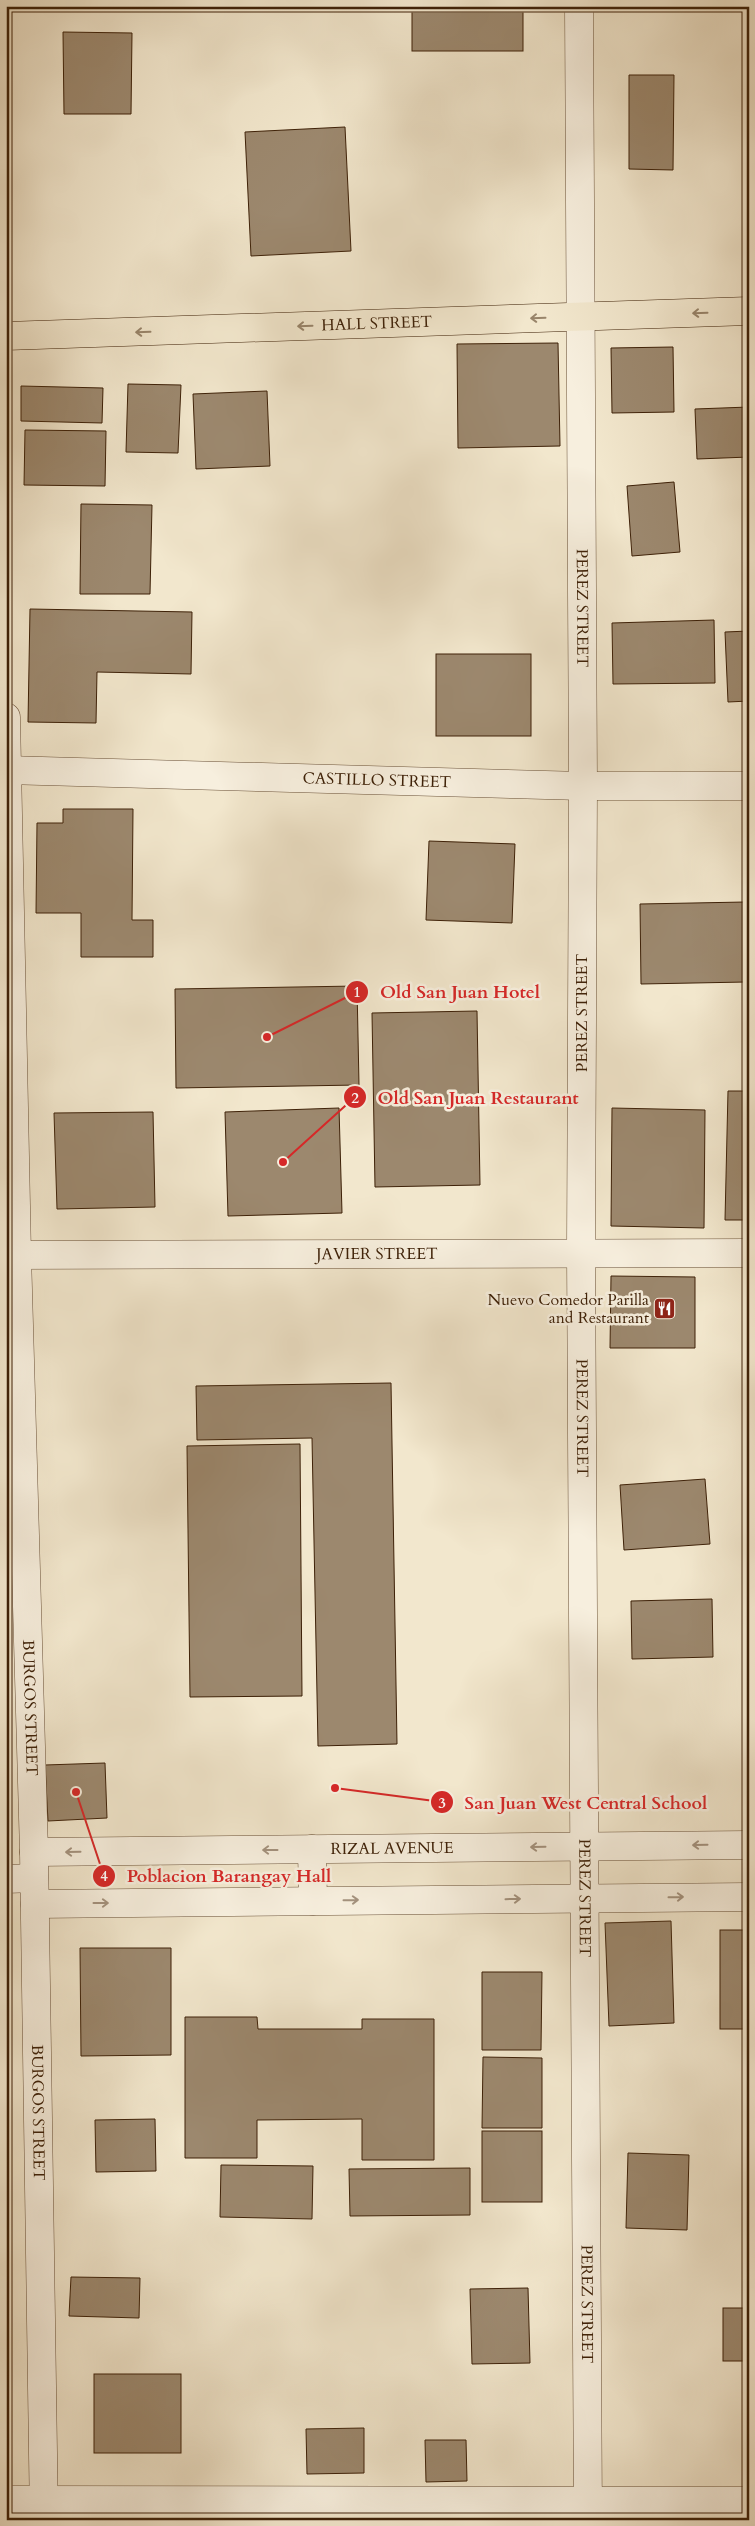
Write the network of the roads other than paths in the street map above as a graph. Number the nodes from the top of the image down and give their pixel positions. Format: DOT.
graph roads {
  1 [pos="579,6"];
  2 [pos="749,311"];
  3 [pos="579,316"];
  4 [pos="6,336"];
  5 [pos="6,717"];
  6 [pos="7,770"];
  7 [pos="583,786"];
  8 [pos="749,786"];
  9 [pos="581,1252"];
  10 [pos="749,1253"];
  11 [pos="12,1255"];
  12 [pos="16,1592"];
  13 [pos="749,1845"];
  14 [pos="585,1846"];
  15 [pos="312,1849"];
  16 [pos="34,1878"];
  17 [pos="6,1879"];
  18 [pos="749,1896"];
  19 [pos="585,1898"];
  20 [pos="313,1901"];
  21 [pos="6,2500"];
  22 [pos="749,2502"];
  23 [pos="44,2510"];
  24 [pos="588,2510"];
  1 -- 3 [label="street, PEREZ STREET"];
  2 -- 3 [label="main road, HALL STREET, one-way"];
  3 -- 4 [label="main road, HALL STREET, one-way"];
  3 -- 7 [label="street, PEREZ STREET"];
  5 -- 6 [label="street, BURGOS STREET"];
  6 -- 7 [label="street, CASTILLO STREET"];
  6 -- 11 [label="street, BURGOS STREET"];
  7 -- 8 [label="street, CASTILLO STREET"];
  7 -- 9 [label="street, PEREZ STREET"];
  9 -- 10 [label="street, JAVIER STREET"];
  9 -- 11 [label="street, JAVIER STREET"];
  9 -- 14 [label="street, PEREZ STREET"];
  11 -- 12 [label="street, BURGOS STREET"];
  12 -- 16 [label="street, BURGOS STREET"];
  13 -- 14 [label="street, RIZAL AVENUE, one-way"];
  14 -- 15 [label="street, RIZAL AVENUE, one-way"];
  14 -- 19 [label="street, PEREZ STREET"];
  15 -- 16 [label="street, RIZAL AVENUE, one-way"];
  15 -- 20 [label="street"];
  16 -- 17 [label="street"];
  16 -- 20 [label="street, one-way"];
  16 -- 23 [label="street, BURGOS STREET"];
  19 -- 18 [label="street, one-way"];
  20 -- 19 [label="street, one-way"];
  19 -- 24 [label="street, PEREZ STREET"];
  21 -- 23 [label="street"];
  22 -- 24 [label="street"];
  23 -- 24 [label="street"];
}
